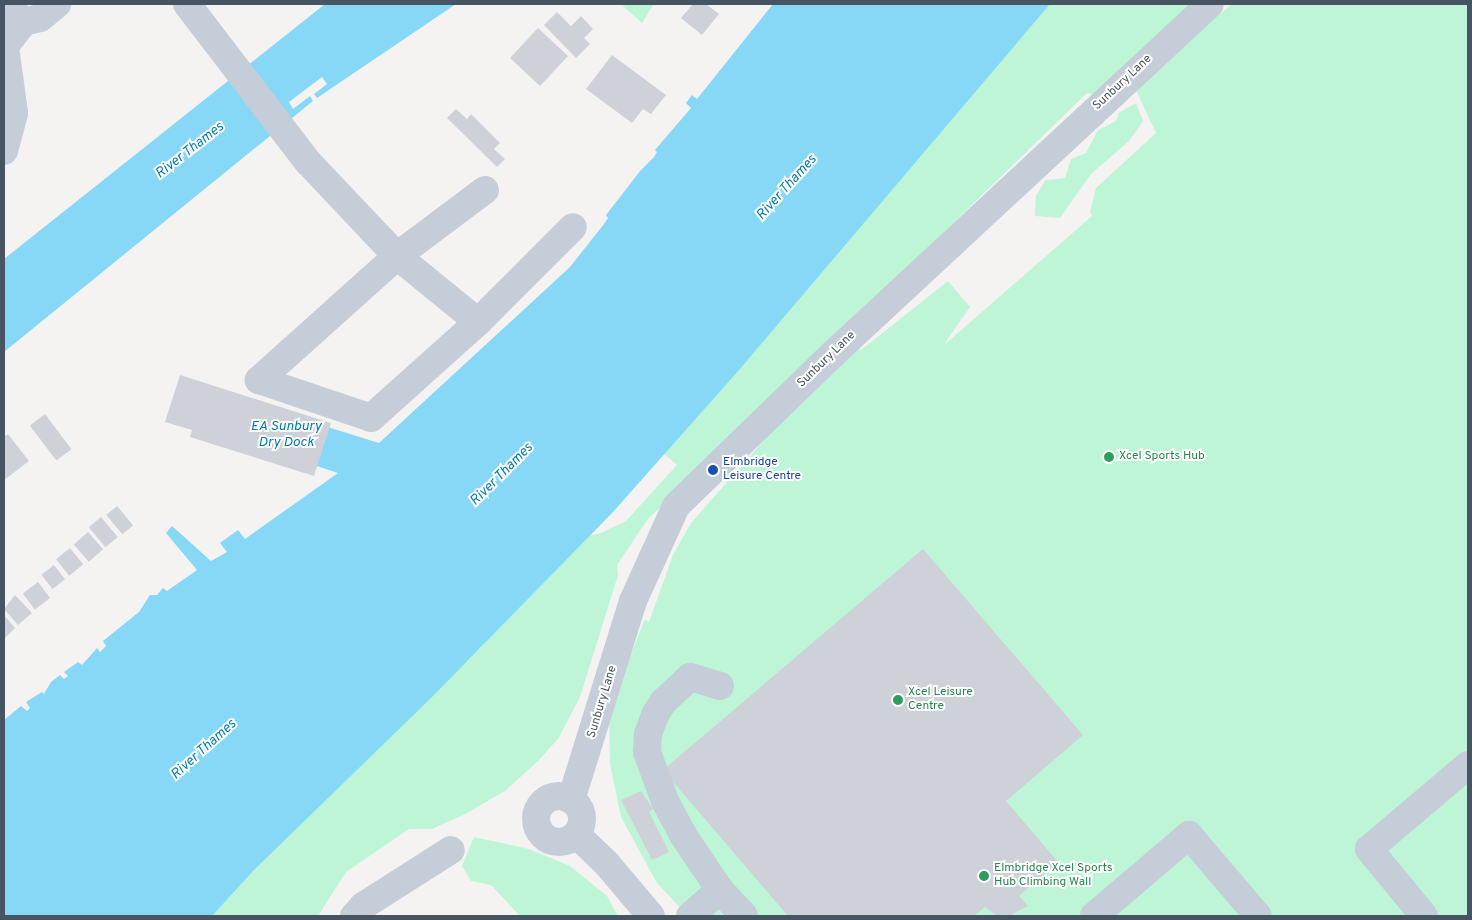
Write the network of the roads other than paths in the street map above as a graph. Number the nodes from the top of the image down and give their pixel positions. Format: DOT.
graph roads {
  1 [pos="57,4"];
  2 [pos="187,4"];
  3 [pos="1210,4"];
  4 [pos="15,13"];
  5 [pos="4,151"];
  6 [pos="486,190"];
  7 [pos="573,226"];
  8 [pos="398,256"];
  9 [pos="478,322"];
  10 [pos="720,686"];
  11 [pos="1468,765"];
  12 [pos="571,800"];
  13 [pos="577,835"];
  14 [pos="451,850"];
  15 [pos="720,890"];
  16 [pos="354,916"];
  17 [pos="651,916"];
  18 [pos="690,916"];
  19 [pos="744,916"];
  20 [pos="1094,916"];
  21 [pos="1258,916"];
  22 [pos="1424,916"];
  1 -- 4 [label="street"];
  2 -- 8 [label="street"];
  3 -- 12 [label="street, Sunbury Lane"];
  4 -- 5 [label="street"];
  6 -- 8 [label="street"];
  7 -- 9 [label="street"];
  8 -- 9 [label="street"];
  8 -- 9 [label="street"];
  10 -- 15 [label="street"];
  11 -- 22 [label="street"];
  12 -- 13 [label="street"];
  12 -- 13 [label="street"];
  13 -- 17 [label="street"];
  14 -- 16 [label="street"];
  15 -- 18 [label="street"];
  15 -- 19 [label="street"];
  20 -- 21 [label="street"];
}
